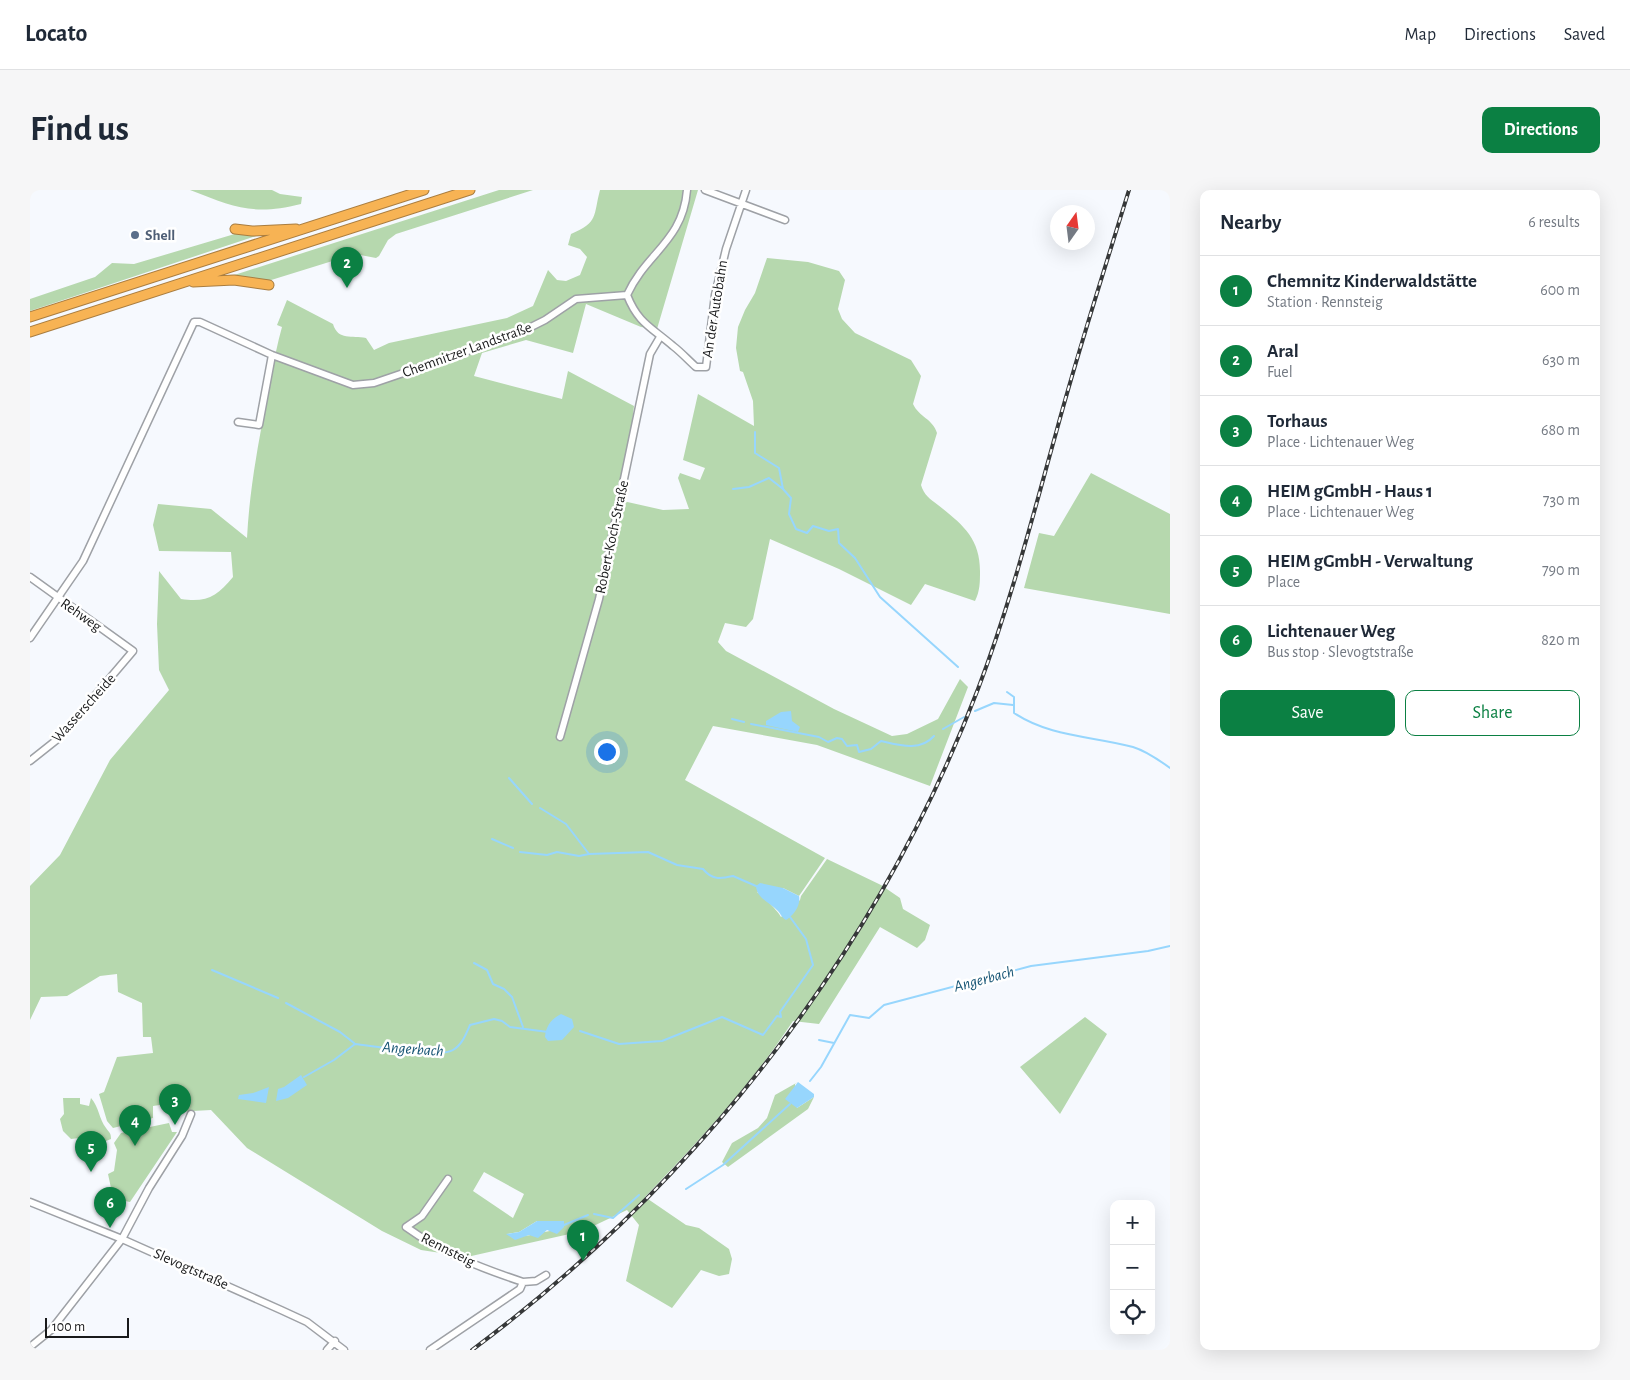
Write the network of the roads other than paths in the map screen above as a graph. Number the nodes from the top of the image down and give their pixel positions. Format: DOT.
graph roads {
  1 [pos="424,190"];
  2 [pos="470,190"];
  3 [pos="687,190"];
  4 [pos="705,190"];
  5 [pos="746,190"];
  6 [pos="741,202"];
  7 [pos="785,220"];
  8 [pos="235,229"];
  9 [pos="301,230"];
  10 [pos="185,282"];
  11 [pos="269,285"];
  12 [pos="627,295"];
  13 [pos="30,317"];
  14 [pos="30,332"];
  15 [pos="660,337"];
  16 [pos="272,356"];
  17 [pos="238,422"];
  18 [pos="30,578"];
  19 [pos="59,599"];
  20 [pos="30,638"];
  21 [pos="133,651"];
  22 [pos="560,737"];
  23 [pos="30,761"];
  24 [pos="191,1114"];
  25 [pos="448,1180"];
  26 [pos="30,1202"];
  27 [pos="122,1239"];
  28 [pos="546,1275"];
  29 [pos="523,1282"];
  30 [pos="335,1342"];
  31 [pos="30,1347"];
  32 [pos="327,1350"];
  33 [pos="344,1350"];
  34 [pos="430,1350"];
  1 -- 9 [label="highway"];
  2 -- 10 [label="highway"];
  3 -- 12 [label="street"];
  4 -- 6 [label="street"];
  5 -- 6 [label="street, An der Autobahn"];
  6 -- 7 [label="street"];
  6 -- 15 [label="street, An der Autobahn"];
  8 -- 9 [label="highway"];
  9 -- 13 [label="highway"];
  10 -- 11 [label="highway"];
  10 -- 14 [label="highway"];
  12 -- 15 [label="street, An der Autobahn"];
  12 -- 16 [label="street, Chemnitzer Landstraße"];
  15 -- 22 [label="street, Robert-Koch-Straße"];
  16 -- 17 [label="street"];
  16 -- 19 [label="street, Chemnitzer Landstraße"];
  18 -- 19 [label="street, Rehweg"];
  19 -- 20 [label="street"];
  19 -- 21 [label="street, Rehweg"];
  21 -- 23 [label="street, Wasserscheide"];
  24 -- 27 [label="street"];
  25 -- 29 [label="street, Rennsteig"];
  26 -- 27 [label="street, Slevogtstraße"];
  27 -- 30 [label="street, Slevogtstraße"];
  27 -- 31 [label="street"];
  28 -- 29 [label="street"];
  29 -- 34 [label="street"];
  30 -- 32 [label="street"];
  30 -- 33 [label="street, Slevogtstraße"];
}
